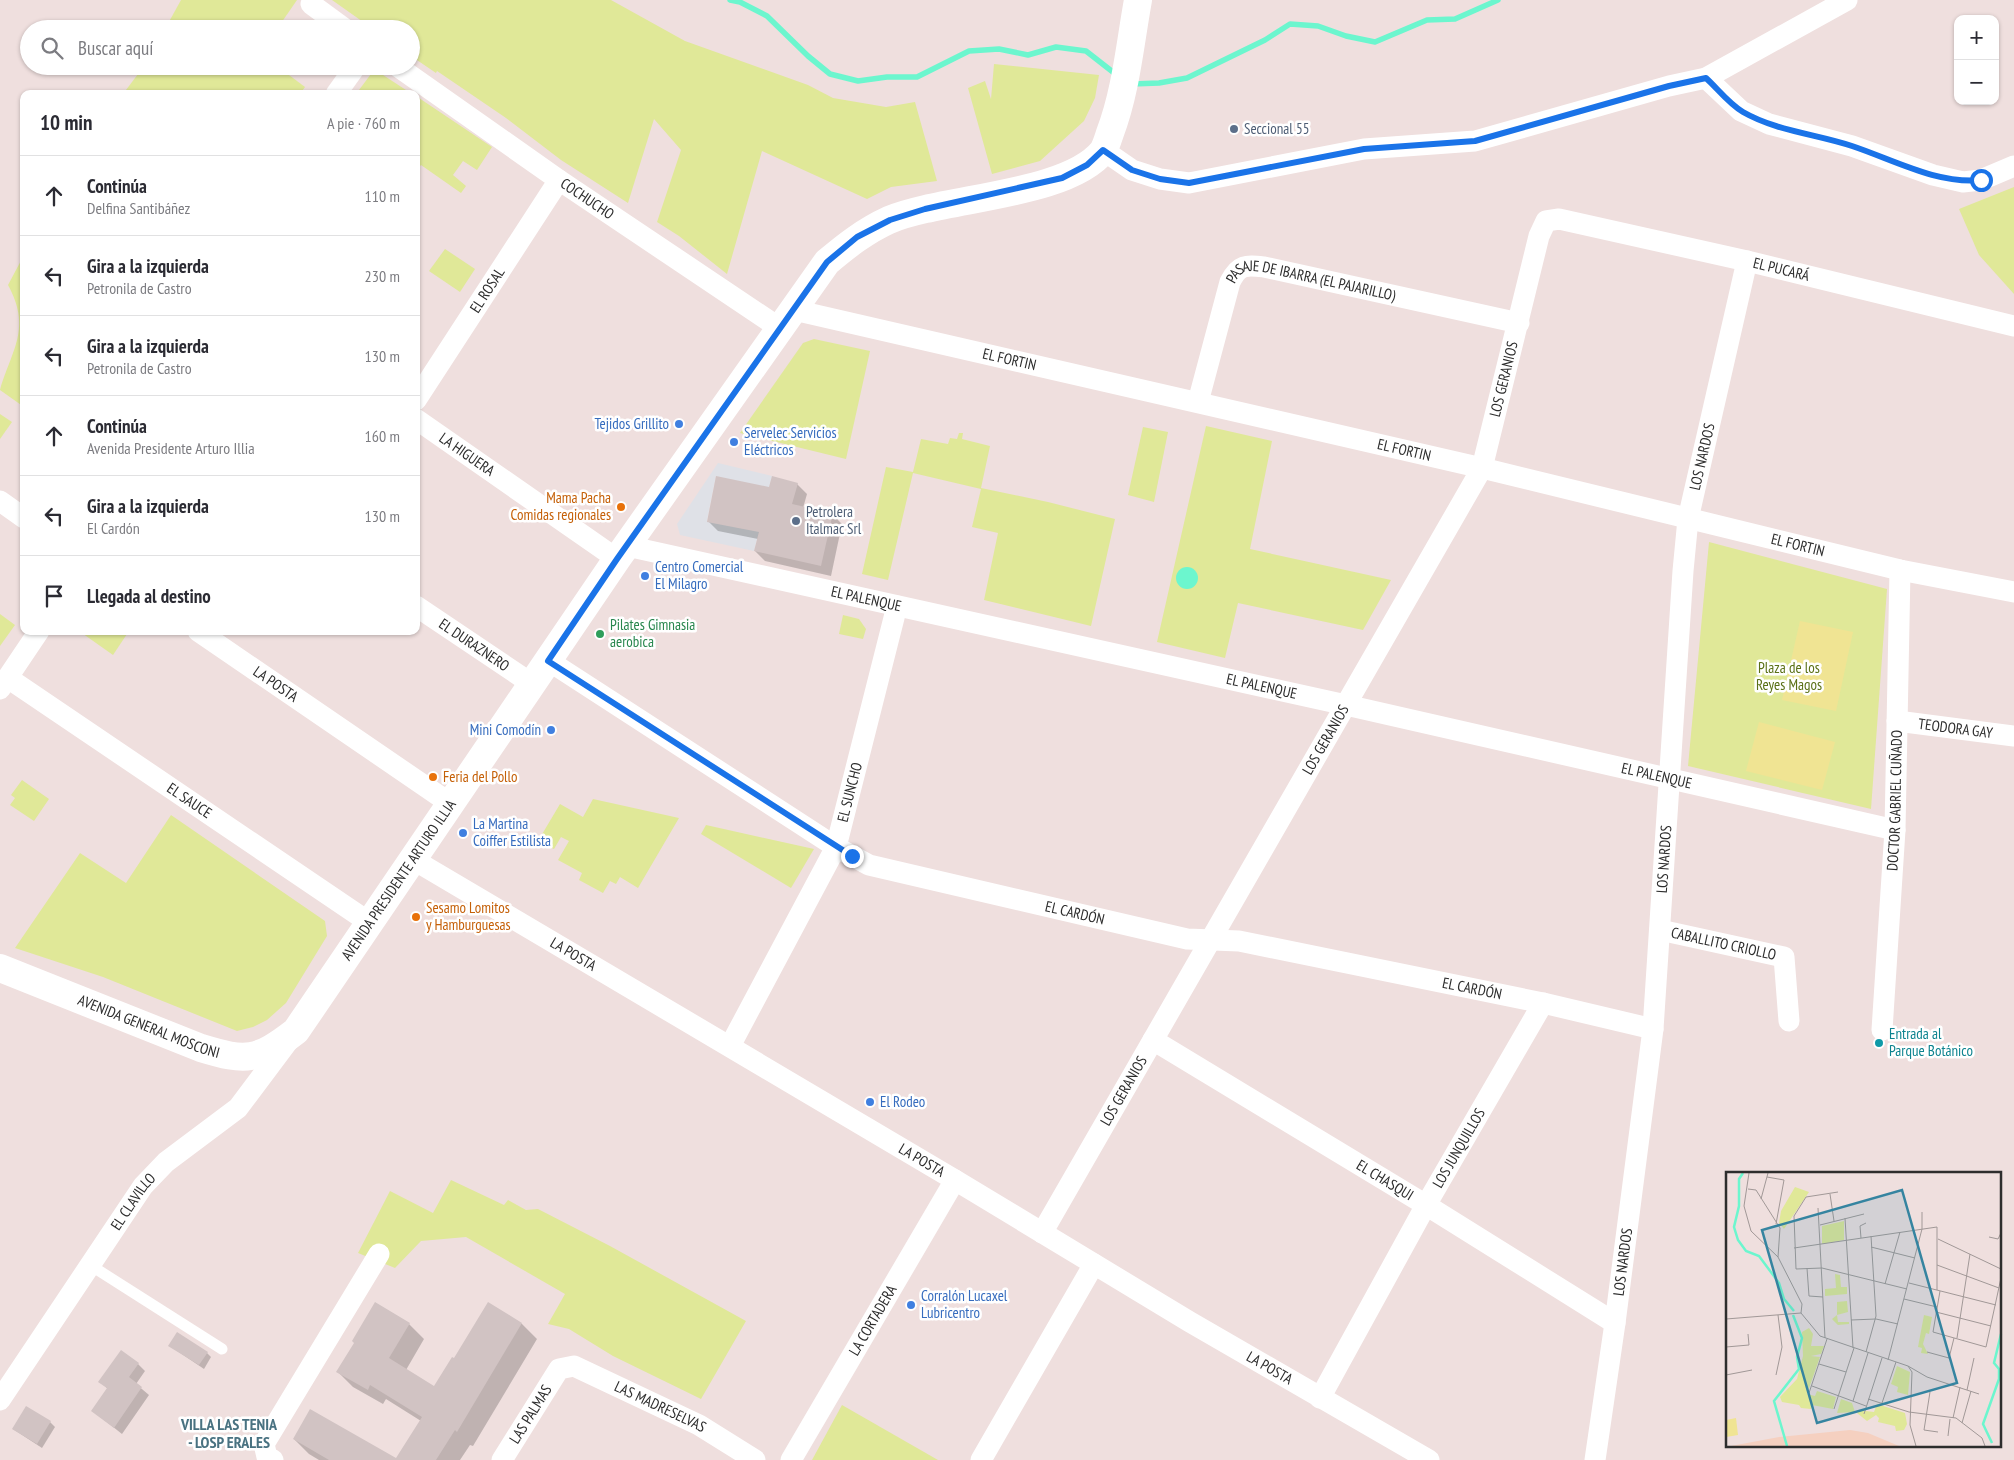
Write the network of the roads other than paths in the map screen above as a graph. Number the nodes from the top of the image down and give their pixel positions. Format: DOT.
graph roads {
  1 [pos="1138,0"];
  2 [pos="1847,0"];
  3 [pos="311,4"];
  4 [pos="333,20"];
  5 [pos="350,75"];
  6 [pos="410,75"];
  7 [pos="1706,78"];
  8 [pos="339,90"];
  9 [pos="1103,150"];
  10 [pos="2014,166"];
  11 [pos="559,180"];
  12 [pos="1546,220"];
  13 [pos="1746,262"];
  14 [pos="787,319"];
  15 [pos="1519,323"];
  16 [pos="2014,326"];
  17 [pos="420,394"];
  18 [pos="1198,402"];
  19 [pos="420,421"];
  20 [pos="1482,468"];
  21 [pos="0,501"];
  22 [pos="20,515"];
  23 [pos="1688,519"];
  24 [pos="622,552"];
  25 [pos="1900,570"];
  26 [pos="2014,592"];
  27 [pos="897,606"];
  28 [pos="420,609"];
  29 [pos="36,635"];
  30 [pos="204,635"];
  31 [pos="548,661"];
  32 [pos="4,684"];
  33 [pos="532,684"];
  34 [pos="1346,706"];
  35 [pos="1897,720"];
  36 [pos="2014,736"];
  37 [pos="1670,780"];
  38 [pos="451,804"];
  39 [pos="1895,830"];
  40 [pos="836,847"];
  41 [pos="414,860"];
  42 [pos="370,923"];
  43 [pos="1660,930"];
  44 [pos="1212,940"];
  45 [pos="0,968"];
  46 [pos="1543,1003"];
  47 [pos="1789,1021"];
  48 [pos="1654,1030"];
  49 [pos="1882,1030"];
  50 [pos="296,1031"];
  51 [pos="1153,1040"];
  52 [pos="730,1046"];
  53 [pos="955,1180"];
  54 [pos="1426,1205"];
  55 [pos="1042,1233"];
  56 [pos="379,1254"];
  57 [pos="1094,1264"];
  58 [pos="90,1265"];
  59 [pos="1615,1323"];
  60 [pos="222,1349"];
  61 [pos="559,1369"];
  62 [pos="1320,1398"];
  63 [pos="0,1400"];
  64 [pos="745,1458"];
  65 [pos="273,1460"];
  66 [pos="502,1460"];
  67 [pos="791,1460"];
  68 [pos="981,1460"];
  69 [pos="1429,1460"];
  70 [pos="1595,1460"];
  1 -- 9 [label="main road"];
  2 -- 7 [label="street"];
  3 -- 4 [label="street"];
  5 -- 8 [label="street"];
  6 -- 11 [label="street, COCHUCHO"];
  7 -- 9 [label="street"];
  7 -- 10 [label="street"];
  9 -- 14 [label="main road, AVENIDA PRESIDENTE ARTURO ILLIA"];
  11 -- 14 [label="street, COCHUCHO"];
  11 -- 17 [label="street, EL ROSAL"];
  12 -- 13 [label="street, EL PUCARÁ"];
  12 -- 15 [label="street, LOS GERANIOS"];
  13 -- 16 [label="street, EL PUCARÁ"];
  13 -- 23 [label="street, LOS NARDOS"];
  14 -- 18 [label="street, EL FORTIN"];
  14 -- 24 [label="main road, AVENIDA PRESIDENTE ARTURO ILLIA"];
  15 -- 18 [label="street, PASAJE DE IBARRA (EL PAJARILLO)"];
  15 -- 20 [label="street, LOS GERANIOS"];
  18 -- 20 [label="street, EL FORTIN"];
  19 -- 24 [label="street, LA HIGUERA"];
  20 -- 23 [label="street, EL FORTIN"];
  20 -- 34 [label="street, LOS GERANIOS"];
  21 -- 22 [label="street"];
  23 -- 25 [label="street, EL FORTIN"];
  23 -- 37 [label="street, LOS NARDOS"];
  24 -- 27 [label="street, EL PALENQUE"];
  24 -- 31 [label="main road, AVENIDA PRESIDENTE ARTURO ILLIA"];
  25 -- 26 [label="street, EL FORTIN"];
  25 -- 35 [label="street, DOCTOR GABRIEL CUÑADO"];
  27 -- 34 [label="street, EL PALENQUE"];
  27 -- 40 [label="street, EL SUNCHO"];
  28 -- 33 [label="street, EL DURAZNERO"];
  29 -- 32 [label="street"];
  30 -- 38 [label="street, LA POSTA"];
  31 -- 33 [label="main road, AVENIDA PRESIDENTE ARTURO ILLIA"];
  31 -- 40 [label="street, EL CARDÓN"];
  32 -- 42 [label="street, EL SAUCE"];
  33 -- 38 [label="main road, AVENIDA PRESIDENTE ARTURO ILLIA"];
  34 -- 37 [label="street, EL PALENQUE"];
  34 -- 44 [label="street, LOS GERANIOS"];
  35 -- 36 [label="street, TEODORA GAY"];
  35 -- 39 [label="street, DOCTOR GABRIEL CUÑADO"];
  37 -- 39 [label="street, EL PALENQUE"];
  37 -- 43 [label="street, LOS NARDOS"];
  38 -- 41 [label="main road, AVENIDA PRESIDENTE ARTURO ILLIA"];
  39 -- 49 [label="street, DOCTOR GABRIEL CUÑADO"];
  40 -- 44 [label="street, EL CARDÓN"];
  40 -- 52 [label="street, EL SUNCHO"];
  41 -- 42 [label="main road, AVENIDA PRESIDENTE ARTURO ILLIA"];
  41 -- 52 [label="street, LA POSTA"];
  42 -- 50 [label="main road, AVENIDA PRESIDENTE ARTURO ILLIA"];
  43 -- 47 [label="street, CABALLITO CRIOLLO"];
  43 -- 48 [label="street, LOS NARDOS"];
  44 -- 46 [label="street, EL CARDÓN"];
  44 -- 51 [label="street, LOS GERANIOS"];
  45 -- 50 [label="main road, AVENIDA GENERAL MOSCONI"];
  46 -- 48 [label="street, EL CARDÓN"];
  46 -- 54 [label="street, LOS JUNQUILLOS"];
  48 -- 59 [label="street, LOS NARDOS"];
  50 -- 58 [label="street, EL CLAVILLO"];
  51 -- 54 [label="street, EL CHASQUI"];
  51 -- 55 [label="street, LOS GERANIOS"];
  52 -- 53 [label="street, LA POSTA"];
  53 -- 55 [label="street, LA POSTA"];
  53 -- 67 [label="street, LA CORTADERA"];
  54 -- 59 [label="street, EL CHASQUI"];
  54 -- 62 [label="street, LOS JUNQUILLOS"];
  55 -- 57 [label="street, LA POSTA"];
  56 -- 65 [label="street"];
  57 -- 62 [label="street, LA POSTA"];
  57 -- 68 [label="street"];
  58 -- 60 [label="lane"];
  58 -- 63 [label="street, EL CLAVILLO"];
  59 -- 70 [label="street, LOS NARDOS"];
  61 -- 64 [label="street, LAS MADRESELVAS"];
  61 -- 66 [label="street, LAS PALMAS"];
  62 -- 69 [label="street, LA POSTA"];
}
